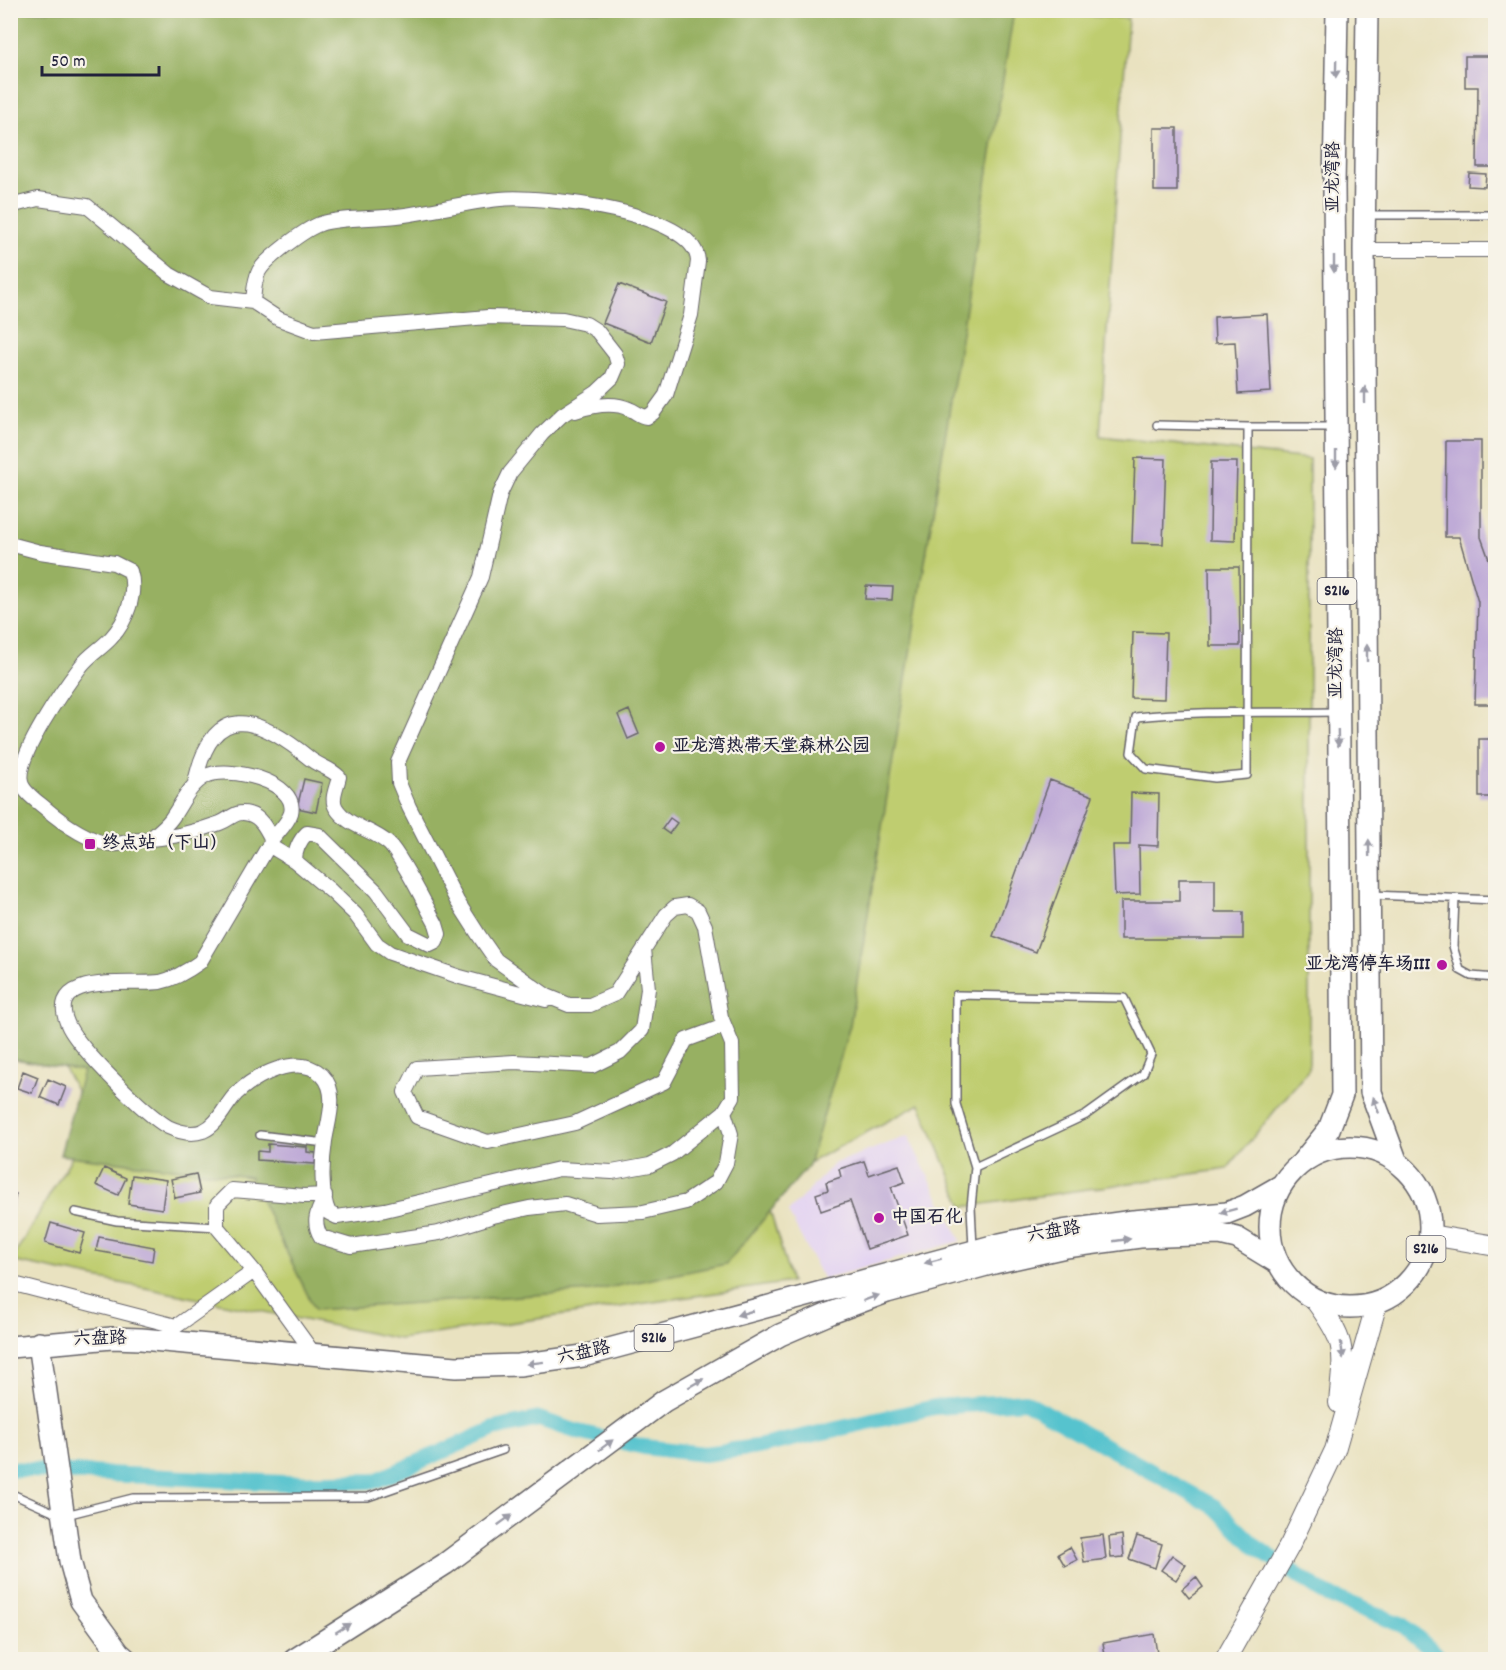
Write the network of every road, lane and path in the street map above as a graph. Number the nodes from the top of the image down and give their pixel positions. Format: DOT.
graph roads {
  1 [pos="1337,10"];
  2 [pos="1366,10"];
  3 [pos="10,206"];
  4 [pos="1364,215"];
  5 [pos="1496,215"];
  6 [pos="1364,250"];
  7 [pos="1496,250"];
  8 [pos="253,302"];
  9 [pos="562,415"];
  10 [pos="1157,425"];
  11 [pos="1248,427"];
  12 [pos="1336,427"];
  13 [pos="10,544"];
  14 [pos="1338,712"];
  15 [pos="1248,713"];
  16 [pos="195,783"];
  17 [pos="151,838"];
  18 [pos="271,843"];
  19 [pos="294,861"];
  20 [pos="1370,895"];
  21 [pos="1455,898"];
  22 [pos="1496,900"];
  23 [pos="644,949"];
  24 [pos="1496,978"];
  25 [pos="569,1005"];
  26 [pos="724,1026"];
  27 [pos="724,1112"];
  28 [pos="260,1136"];
  29 [pos="325,1143"];
  30 [pos="1396,1160"];
  31 [pos="1303,1161"];
  32 [pos="975,1167"];
  33 [pos="1280,1186"];
  34 [pos="325,1196"];
  35 [pos="75,1212"];
  36 [pos="217,1227"];
  37 [pos="1430,1235"];
  38 [pos="1496,1246"];
  39 [pos="973,1251"];
  40 [pos="1278,1263"];
  41 [pos="254,1271"];
  42 [pos="10,1283"];
  43 [pos="1315,1300"];
  44 [pos="1377,1303"];
  45 [pos="176,1326"];
  46 [pos="157,1340"];
  47 [pos="39,1343"];
  48 [pos="10,1347"];
  49 [pos="314,1354"];
  50 [pos="503,1450"];
  51 [pos="1335,1450"];
  52 [pos="10,1493"];
  53 [pos="61,1510"];
  54 [pos="127,1659"];
  55 [pos="294,1659"];
  56 [pos="1225,1659"];
  1 -- 12 [label="main road, 亚龙湾路 / S216, one-way"];
  2 -- 4 [label="main road, 亚龙湾路 / S216"];
  3 -- 8 [label="street"];
  4 -- 5 [label="lane"];
  4 -- 6 [label="main road, 亚龙湾路 / S216"];
  6 -- 7 [label="street"];
  20 -- 6 [label="main road, 亚龙湾路 / S216, one-way"];
  8 -- 9 [label="street"];
  8 -- 9 [label="street"];
  9 -- 25 [label="street"];
  10 -- 11 [label="lane"];
  11 -- 12 [label="lane"];
  11 -- 15 [label="lane"];
  12 -- 14 [label="main road, 亚龙湾路 / S216, one-way"];
  13 -- 17 [label="street"];
  14 -- 15 [label="lane"];
  14 -- 31 [label="main road, 亚龙湾路 / S216, one-way"];
  15 -- 15 [label="lane"];
  16 -- 17 [label="street"];
  16 -- 18 [label="street"];
  16 -- 19 [label="street"];
  17 -- 18 [label="street"];
  18 -- 19 [label="street"];
  18 -- 29 [label="street"];
  19 -- 25 [label="street"];
  20 -- 21 [label="lane"];
  30 -- 20 [label="main road, 亚龙湾路 / S216, one-way"];
  21 -- 22 [label="lane"];
  21 -- 24 [label="lane"];
  23 -- 25 [label="street"];
  23 -- 26 [label="street"];
  23 -- 26 [label="street"];
  26 -- 27 [label="street"];
  27 -- 34 [label="street"];
  27 -- 34 [label="street"];
  28 -- 29 [label="lane"];
  29 -- 34 [label="street"];
  30 -- 31 [label="main road, S216"];
  30 -- 37 [label="main road, S216"];
  31 -- 33 [label="main road, S216"];
  32 -- 32 [label="lane"];
  32 -- 39 [label="lane"];
  33 -- 39 [label="main road, 六盘路 / S216, one-way"];
  33 -- 40 [label="main road, S216"];
  34 -- 36 [label="street"];
  35 -- 36 [label="lane"];
  36 -- 41 [label="street"];
  37 -- 38 [label="street"];
  37 -- 44 [label="main road, S216"];
  39 -- 49 [label="main road, 六盘路 / S216, one-way"];
  40 -- 43 [label="main road, S216"];
  55 -- 40 [label="main road, 六盘路 / S216, one-way"];
  41 -- 45 [label="street"];
  41 -- 49 [label="street"];
  42 -- 45 [label="street"];
  43 -- 44 [label="main road, S216"];
  43 -- 51 [label="street, one-way"];
  44 -- 51 [label="street"];
  45 -- 46 [label="street"];
  46 -- 47 [label="main road, 六盘路 / S216"];
  46 -- 49 [label="main road, 六盘路 / S216"];
  47 -- 48 [label="main road, 六盘路 / S216"];
  47 -- 53 [label="main road"];
  50 -- 53 [label="lane"];
  51 -- 56 [label="street"];
  52 -- 53 [label="lane"];
  53 -- 54 [label="main road"];
}
